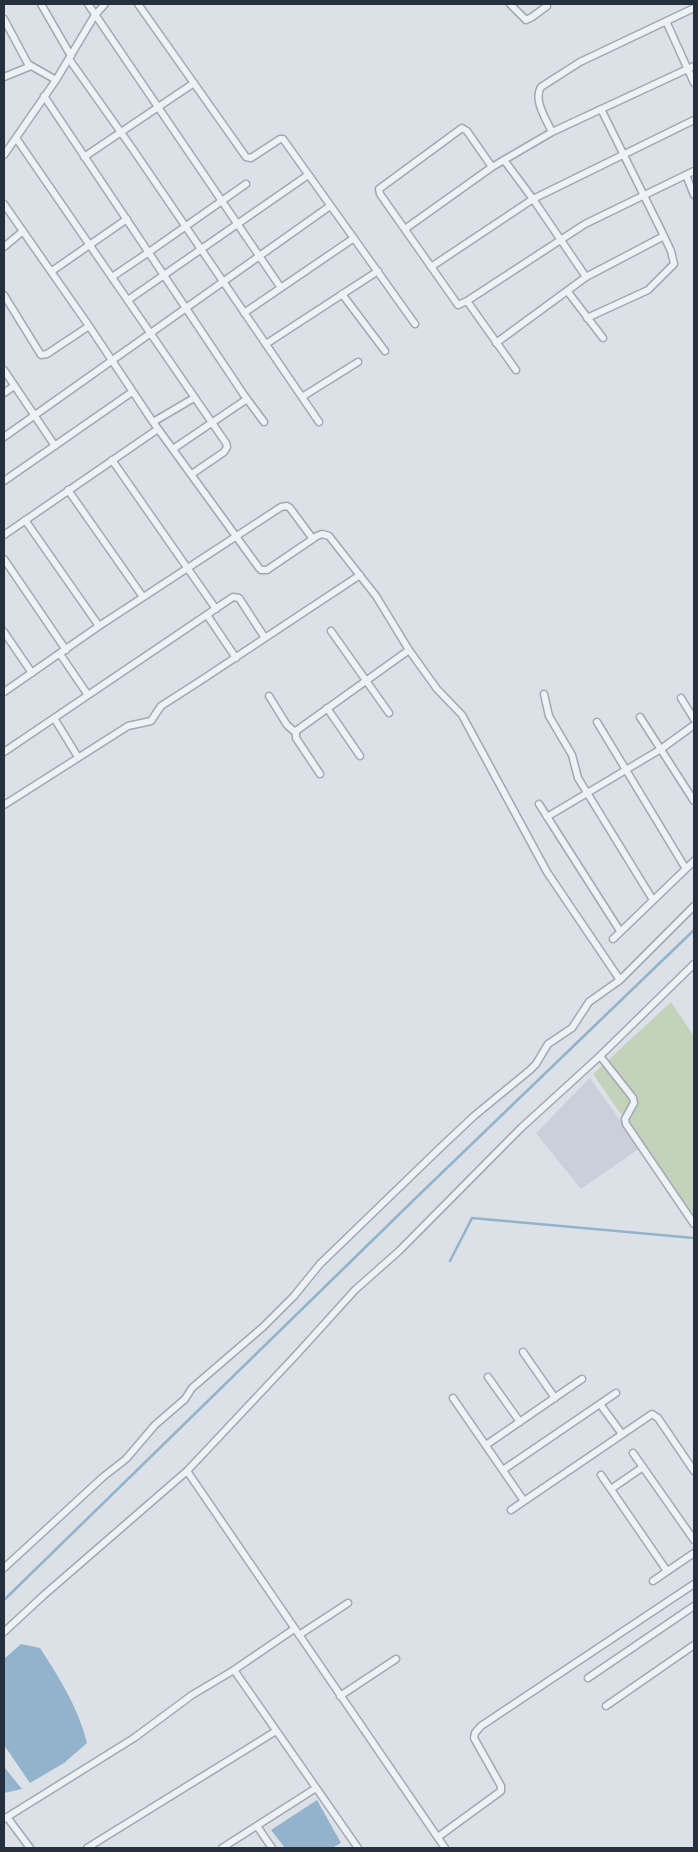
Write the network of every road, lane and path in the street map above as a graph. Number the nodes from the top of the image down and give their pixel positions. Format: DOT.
graph roads {
  1 [pos="41,4"];
  2 [pos="88,4"];
  3 [pos="105,4"];
  4 [pos="138,4"];
  5 [pos="510,4"];
  6 [pos="546,6"];
  7 [pos="694,8"];
  8 [pos="95,15"];
  9 [pos="4,19"];
  10 [pos="666,21"];
  11 [pos="70,57"];
  12 [pos="31,66"];
  13 [pos="691,67"];
  14 [pos="4,76"];
  15 [pos="56,80"];
  16 [pos="194,82"];
  17 [pos="694,83"];
  18 [pos="44,96"];
  19 [pos="159,107"];
  20 [pos="601,109"];
  21 [pos="694,120"];
  22 [pos="552,132"];
  23 [pos="121,133"];
  24 [pos="16,138"];
  25 [pos="4,153"];
  26 [pos="622,154"];
  27 [pos="84,157"];
  28 [pos="504,160"];
  29 [pos="492,167"];
  30 [pos="694,171"];
  31 [pos="308,175"];
  32 [pos="686,175"];
  33 [pos="246,184"];
  34 [pos="643,195"];
  35 [pos="694,195"];
  36 [pos="533,199"];
  37 [pos="222,200"];
  38 [pos="4,204"];
  39 [pos="330,206"];
  40 [pos="6,212"];
  41 [pos="127,219"];
  42 [pos="237,224"];
  43 [pos="186,227"];
  44 [pos="405,229"];
  45 [pos="23,231"];
  46 [pos="664,236"];
  47 [pos="354,238"];
  48 [pos="560,239"];
  49 [pos="89,245"];
  50 [pos="4,247"];
  51 [pos="201,250"];
  52 [pos="150,252"];
  53 [pos="259,256"];
  54 [pos="431,267"];
  55 [pos="52,271"];
  56 [pos="378,271"];
  57 [pos="165,275"];
  58 [pos="112,277"];
  59 [pos="586,277"];
  60 [pos="223,281"];
  61 [pos="281,288"];
  62 [pos="568,292"];
  63 [pos="342,294"];
  64 [pos="4,295"];
  65 [pos="128,300"];
  66 [pos="467,301"];
  67 [pos="185,308"];
  68 [pos="244,313"];
  69 [pos="587,318"];
  70 [pos="415,324"];
  71 [pos="89,326"];
  72 [pos="150,333"];
  73 [pos="603,338"];
  74 [pos="496,343"];
  75 [pos="266,344"];
  76 [pos="385,351"];
  77 [pos="111,360"];
  78 [pos="358,362"];
  79 [pos="4,370"];
  80 [pos="516,370"];
  81 [pos="14,386"];
  82 [pos="132,392"];
  83 [pos="4,393"];
  84 [pos="302,397"];
  85 [pos="194,398"];
  86 [pos="247,399"];
  87 [pos="34,416"];
  88 [pos="153,422"];
  89 [pos="264,422"];
  90 [pos="319,422"];
  91 [pos="211,423"];
  92 [pos="158,429"];
  93 [pos="4,437"];
  94 [pos="55,446"];
  95 [pos="173,449"];
  96 [pos="112,460"];
  97 [pos="192,474"];
  98 [pos="4,481"];
  99 [pos="68,490"];
  100 [pos="25,520"];
  101 [pos="4,534"];
  102 [pos="234,536"];
  103 [pos="312,539"];
  104 [pos="4,559"];
  105 [pos="186,568"];
  106 [pos="360,575"];
  107 [pos="143,597"];
  108 [pos="216,609"];
  109 [pos="207,615"];
  110 [pos="99,626"];
  111 [pos="331,631"];
  112 [pos="4,632"];
  113 [pos="265,638"];
  114 [pos="409,650"];
  115 [pos="63,652"];
  116 [pos="236,658"];
  117 [pos="32,673"];
  118 [pos="366,680"];
  119 [pos="4,692"];
  120 [pos="544,694"];
  121 [pos="88,695"];
  122 [pos="269,696"];
  123 [pos="681,698"];
  124 [pos="327,708"];
  125 [pos="389,713"];
  126 [pos="640,717"];
  127 [pos="54,718"];
  128 [pos="694,719"];
  129 [pos="597,722"];
  130 [pos="694,725"];
  131 [pos="295,732"];
  132 [pos="661,749"];
  133 [pos="4,752"];
  134 [pos="360,756"];
  135 [pos="78,757"];
  136 [pos="626,770"];
  137 [pos="320,774"];
  138 [pos="588,793"];
  139 [pos="694,801"];
  140 [pos="539,804"];
  141 [pos="4,805"];
  142 [pos="547,817"];
  143 [pos="694,861"];
  144 [pos="686,869"];
  145 [pos="653,900"];
  146 [pos="694,906"];
  147 [pos="620,931"];
  148 [pos="613,938"];
  149 [pos="694,964"];
  150 [pos="620,980"];
  151 [pos="600,1056"];
  152 [pos="694,1224"];
  153 [pos="523,1352"];
  154 [pos="488,1377"];
  155 [pos="582,1379"];
  156 [pos="616,1393"];
  157 [pos="453,1398"];
  158 [pos="556,1398"];
  159 [pos="600,1404"];
  160 [pos="520,1422"];
  161 [pos="622,1434"];
  162 [pos="486,1445"];
  163 [pos="633,1453"];
  164 [pos="643,1467"];
  165 [pos="503,1470"];
  166 [pos="186,1471"];
  167 [pos="694,1471"];
  168 [pos="601,1475"];
  169 [pos="611,1489"];
  170 [pos="524,1501"];
  171 [pos="511,1510"];
  172 [pos="694,1540"];
  173 [pos="694,1553"];
  174 [pos="4,1568"];
  175 [pos="667,1571"];
  176 [pos="653,1581"];
  177 [pos="694,1585"];
  178 [pos="348,1603"];
  179 [pos="694,1606"];
  180 [pos="294,1629"];
  181 [pos="4,1632"];
  182 [pos="299,1635"];
  183 [pos="694,1645"];
  184 [pos="396,1658"];
  185 [pos="234,1670"];
  186 [pos="588,1678"];
  187 [pos="340,1696"];
  188 [pos="606,1706"];
  189 [pos="276,1731"];
  190 [pos="316,1788"];
  191 [pos="5,1818"];
  192 [pos="256,1826"];
  193 [pos="438,1837"];
  194 [pos="355,1847"];
  195 [pos="30,1848"];
  196 [pos="87,1848"];
  197 [pos="222,1848"];
  198 [pos="272,1848"];
  199 [pos="445,1848"];
  1 -- 11 [label="street"];
  2 -- 8 [label="street"];
  3 -- 8 [label="street"];
  4 -- 16 [label="street"];
  5 -- 6 [label="street"];
  7 -- 10 [label="street"];
  8 -- 11 [label="street"];
  8 -- 19 [label="street"];
  9 -- 12 [label="street"];
  10 -- 13 [label="street"];
  10 -- 22 [label="street"];
  11 -- 15 [label="street"];
  11 -- 23 [label="street"];
  12 -- 14 [label="street"];
  12 -- 15 [label="street"];
  13 -- 17 [label="street"];
  13 -- 20 [label="street"];
  15 -- 18 [label="street"];
  16 -- 19 [label="street"];
  16 -- 31 [label="street"];
  18 -- 24 [label="street"];
  18 -- 27 [label="street"];
  19 -- 23 [label="street"];
  19 -- 37 [label="street"];
  20 -- 22 [label="street"];
  20 -- 26 [label="street"];
  21 -- 26 [label="street"];
  22 -- 28 [label="street"];
  23 -- 27 [label="street"];
  23 -- 43 [label="street"];
  24 -- 25 [label="street"];
  24 -- 49 [label="street"];
  26 -- 34 [label="street"];
  26 -- 36 [label="street"];
  27 -- 41 [label="street"];
  28 -- 29 [label="street"];
  28 -- 36 [label="street"];
  29 -- 44 [label="street"];
  29 -- 44 [label="street"];
  30 -- 32 [label="street"];
  31 -- 39 [label="street"];
  31 -- 42 [label="street"];
  32 -- 34 [label="street"];
  32 -- 35 [label="street"];
  33 -- 37 [label="street"];
  34 -- 46 [label="street"];
  34 -- 48 [label="street"];
  36 -- 48 [label="street"];
  36 -- 54 [label="street"];
  37 -- 42 [label="street"];
  37 -- 43 [label="street"];
  38 -- 40 [label="street"];
  39 -- 47 [label="street"];
  39 -- 53 [label="street"];
  40 -- 45 [label="street"];
  41 -- 49 [label="street"];
  41 -- 52 [label="street"];
  42 -- 51 [label="street"];
  42 -- 53 [label="street"];
  43 -- 51 [label="street"];
  43 -- 52 [label="street"];
  44 -- 54 [label="street"];
  45 -- 50 [label="street"];
  45 -- 55 [label="street"];
  46 -- 59 [label="street"];
  46 -- 69 [label="street"];
  47 -- 56 [label="street"];
  47 -- 61 [label="street"];
  48 -- 59 [label="street"];
  48 -- 66 [label="street"];
  49 -- 55 [label="street"];
  49 -- 58 [label="street"];
  51 -- 57 [label="street"];
  51 -- 60 [label="street"];
  52 -- 57 [label="street"];
  52 -- 58 [label="street"];
  53 -- 60 [label="street"];
  53 -- 61 [label="street"];
  54 -- 66 [label="street"];
  55 -- 71 [label="street"];
  56 -- 63 [label="street"];
  56 -- 70 [label="street"];
  57 -- 65 [label="street"];
  57 -- 67 [label="street"];
  58 -- 65 [label="street"];
  59 -- 62 [label="street"];
  60 -- 67 [label="street"];
  60 -- 68 [label="street"];
  61 -- 68 [label="street"];
  62 -- 69 [label="street"];
  62 -- 74 [label="street"];
  63 -- 75 [label="street"];
  63 -- 76 [label="street"];
  64 -- 71 [label="street"];
  65 -- 72 [label="street"];
  66 -- 74 [label="street"];
  67 -- 72 [label="street"];
  67 -- 86 [label="street"];
  68 -- 75 [label="street"];
  69 -- 73 [label="street"];
  71 -- 77 [label="street"];
  72 -- 77 [label="street"];
  72 -- 85 [label="street"];
  74 -- 80 [label="street"];
  75 -- 84 [label="street"];
  77 -- 82 [label="street"];
  77 -- 87 [label="street"];
  78 -- 84 [label="street"];
  79 -- 81 [label="street"];
  81 -- 83 [label="street"];
  81 -- 87 [label="street"];
  82 -- 88 [label="street"];
  82 -- 94 [label="street"];
  84 -- 90 [label="street"];
  85 -- 88 [label="street"];
  85 -- 91 [label="street"];
  86 -- 89 [label="street"];
  86 -- 91 [label="street"];
  87 -- 93 [label="street"];
  87 -- 94 [label="street"];
  88 -- 92 [label="street"];
  91 -- 95 [label="street"];
  91 -- 97 [label="street"];
  92 -- 95 [label="street"];
  92 -- 96 [label="street"];
  94 -- 98 [label="street"];
  95 -- 97 [label="street"];
  96 -- 99 [label="street"];
  96 -- 105 [label="street"];
  97 -- 102 [label="street"];
  99 -- 100 [label="street"];
  99 -- 107 [label="street"];
  100 -- 101 [label="street"];
  100 -- 110 [label="street"];
  102 -- 103 [label="street"];
  102 -- 103 [label="street"];
  102 -- 105 [label="street"];
  103 -- 106 [label="street"];
  104 -- 115 [label="street"];
  105 -- 107 [label="street"];
  105 -- 108 [label="street"];
  106 -- 113 [label="street"];
  106 -- 114 [label="street"];
  107 -- 110 [label="street"];
  108 -- 109 [label="street"];
  108 -- 113 [label="street"];
  109 -- 116 [label="street"];
  109 -- 121 [label="street"];
  110 -- 115 [label="street"];
  111 -- 118 [label="street"];
  112 -- 117 [label="street"];
  113 -- 116 [label="street"];
  114 -- 118 [label="street"];
  114 -- 150 [label="street"];
  115 -- 117 [label="street"];
  115 -- 121 [label="street"];
  116 -- 135 [label="street"];
  117 -- 119 [label="street"];
  118 -- 124 [label="street"];
  118 -- 125 [label="street"];
  120 -- 138 [label="street"];
  121 -- 127 [label="street"];
  122 -- 131 [label="street"];
  123 -- 128 [label="street"];
  124 -- 131 [label="street"];
  124 -- 134 [label="street"];
  126 -- 132 [label="street"];
  127 -- 133 [label="street"];
  127 -- 135 [label="street"];
  129 -- 136 [label="street"];
  130 -- 132 [label="street"];
  131 -- 137 [label="street"];
  132 -- 136 [label="street"];
  132 -- 139 [label="street"];
  135 -- 141 [label="street"];
  136 -- 138 [label="street"];
  136 -- 144 [label="street"];
  138 -- 142 [label="street"];
  138 -- 145 [label="street"];
  140 -- 142 [label="street"];
  142 -- 147 [label="street"];
  143 -- 144 [label="street"];
  144 -- 145 [label="street"];
  145 -- 147 [label="street"];
  146 -- 150 [label="street"];
  147 -- 148 [label="street"];
  149 -- 151 [label="street"];
  150 -- 174 [label="street"];
  151 -- 152 [label="street"];
  151 -- 166 [label="street"];
  153 -- 158 [label="street"];
  154 -- 160 [label="street"];
  155 -- 158 [label="street"];
  156 -- 159 [label="street"];
  157 -- 162 [label="street"];
  158 -- 160 [label="street"];
  159 -- 161 [label="street"];
  159 -- 165 [label="street"];
  160 -- 162 [label="street"];
  161 -- 167 [label="street"];
  161 -- 170 [label="street"];
  162 -- 165 [label="street"];
  163 -- 164 [label="street"];
  164 -- 169 [label="street"];
  164 -- 172 [label="street"];
  165 -- 170 [label="street"];
  166 -- 180 [label="street"];
  166 -- 181 [label="street"];
  168 -- 169 [label="street"];
  169 -- 175 [label="street"];
  170 -- 171 [label="street"];
  173 -- 175 [label="street"];
  175 -- 176 [label="street"];
  177 -- 193 [label="street"];
  178 -- 182 [label="street"];
  179 -- 186 [label="street"];
  180 -- 182 [label="street"];
  180 -- 185 [label="street"];
  182 -- 187 [label="street"];
  183 -- 188 [label="street"];
  184 -- 187 [label="street"];
  185 -- 189 [label="street"];
  185 -- 191 [label="street"];
  187 -- 193 [label="street"];
  189 -- 190 [label="street"];
  189 -- 196 [label="street"];
  190 -- 192 [label="street"];
  190 -- 194 [label="street"];
  191 -- 195 [label="street"];
  192 -- 197 [label="street"];
  192 -- 198 [label="street"];
  193 -- 199 [label="street"];
}
